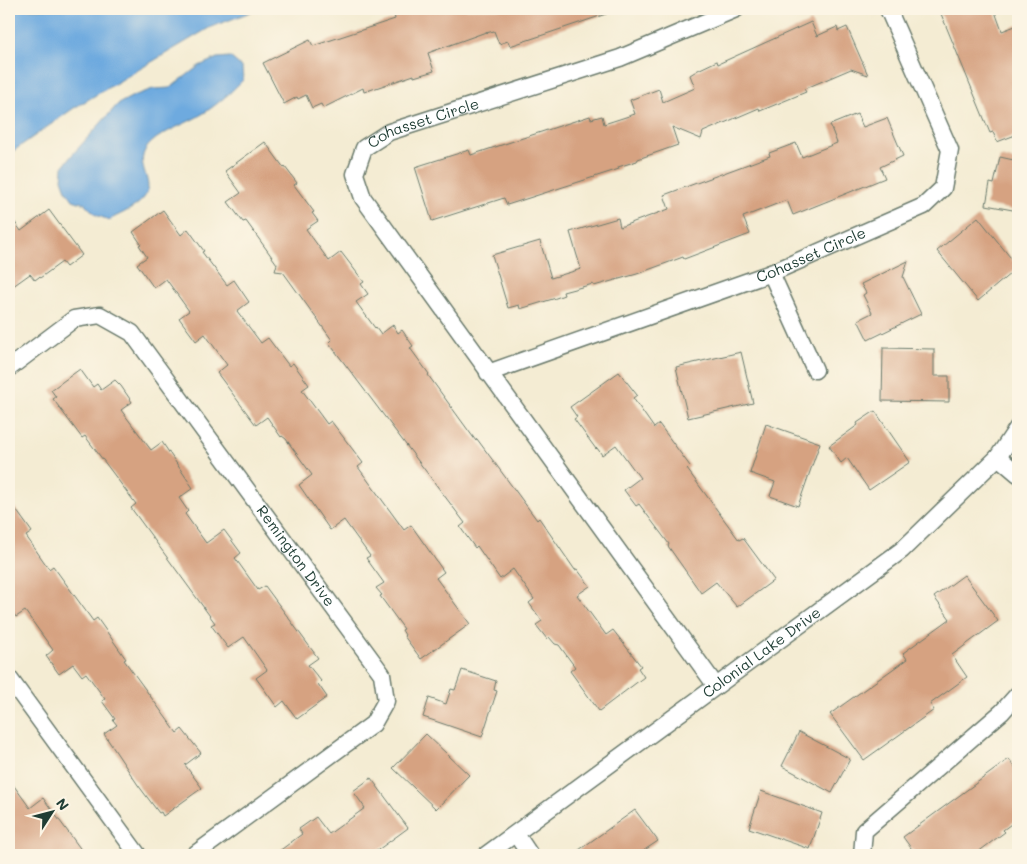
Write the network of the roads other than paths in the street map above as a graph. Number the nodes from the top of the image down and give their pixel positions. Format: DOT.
graph roads {
  1 [pos="736,9"];
  2 [pos="888,9"];
  3 [pos="771,273"];
  4 [pos="9,368"];
  5 [pos="815,370"];
  6 [pos="488,374"];
  7 [pos="1018,427"];
  8 [pos="998,458"];
  9 [pos="1018,474"];
  10 [pos="9,678"];
  11 [pos="716,686"];
  12 [pos="1018,694"];
  13 [pos="516,834"];
  14 [pos="138,855"];
  15 [pos="194,855"];
  16 [pos="486,855"];
  17 [pos="530,855"];
  18 [pos="862,855"];
  1 -- 6 [label="street, Cohasset Circle"];
  2 -- 3 [label="street, Cohasset Circle"];
  3 -- 5 [label="street"];
  3 -- 6 [label="street, Cohasset Circle"];
  4 -- 15 [label="street, Remington Drive"];
  6 -- 11 [label="street, Cohasset Circle"];
  7 -- 8 [label="street, Colonial Lake Drive"];
  8 -- 9 [label="street"];
  8 -- 11 [label="street, Colonial Lake Drive"];
  10 -- 14 [label="street"];
  11 -- 13 [label="street, Colonial Lake Drive"];
  12 -- 18 [label="street"];
  13 -- 16 [label="street, Colonial Lake Drive"];
  13 -- 17 [label="street"];
}
